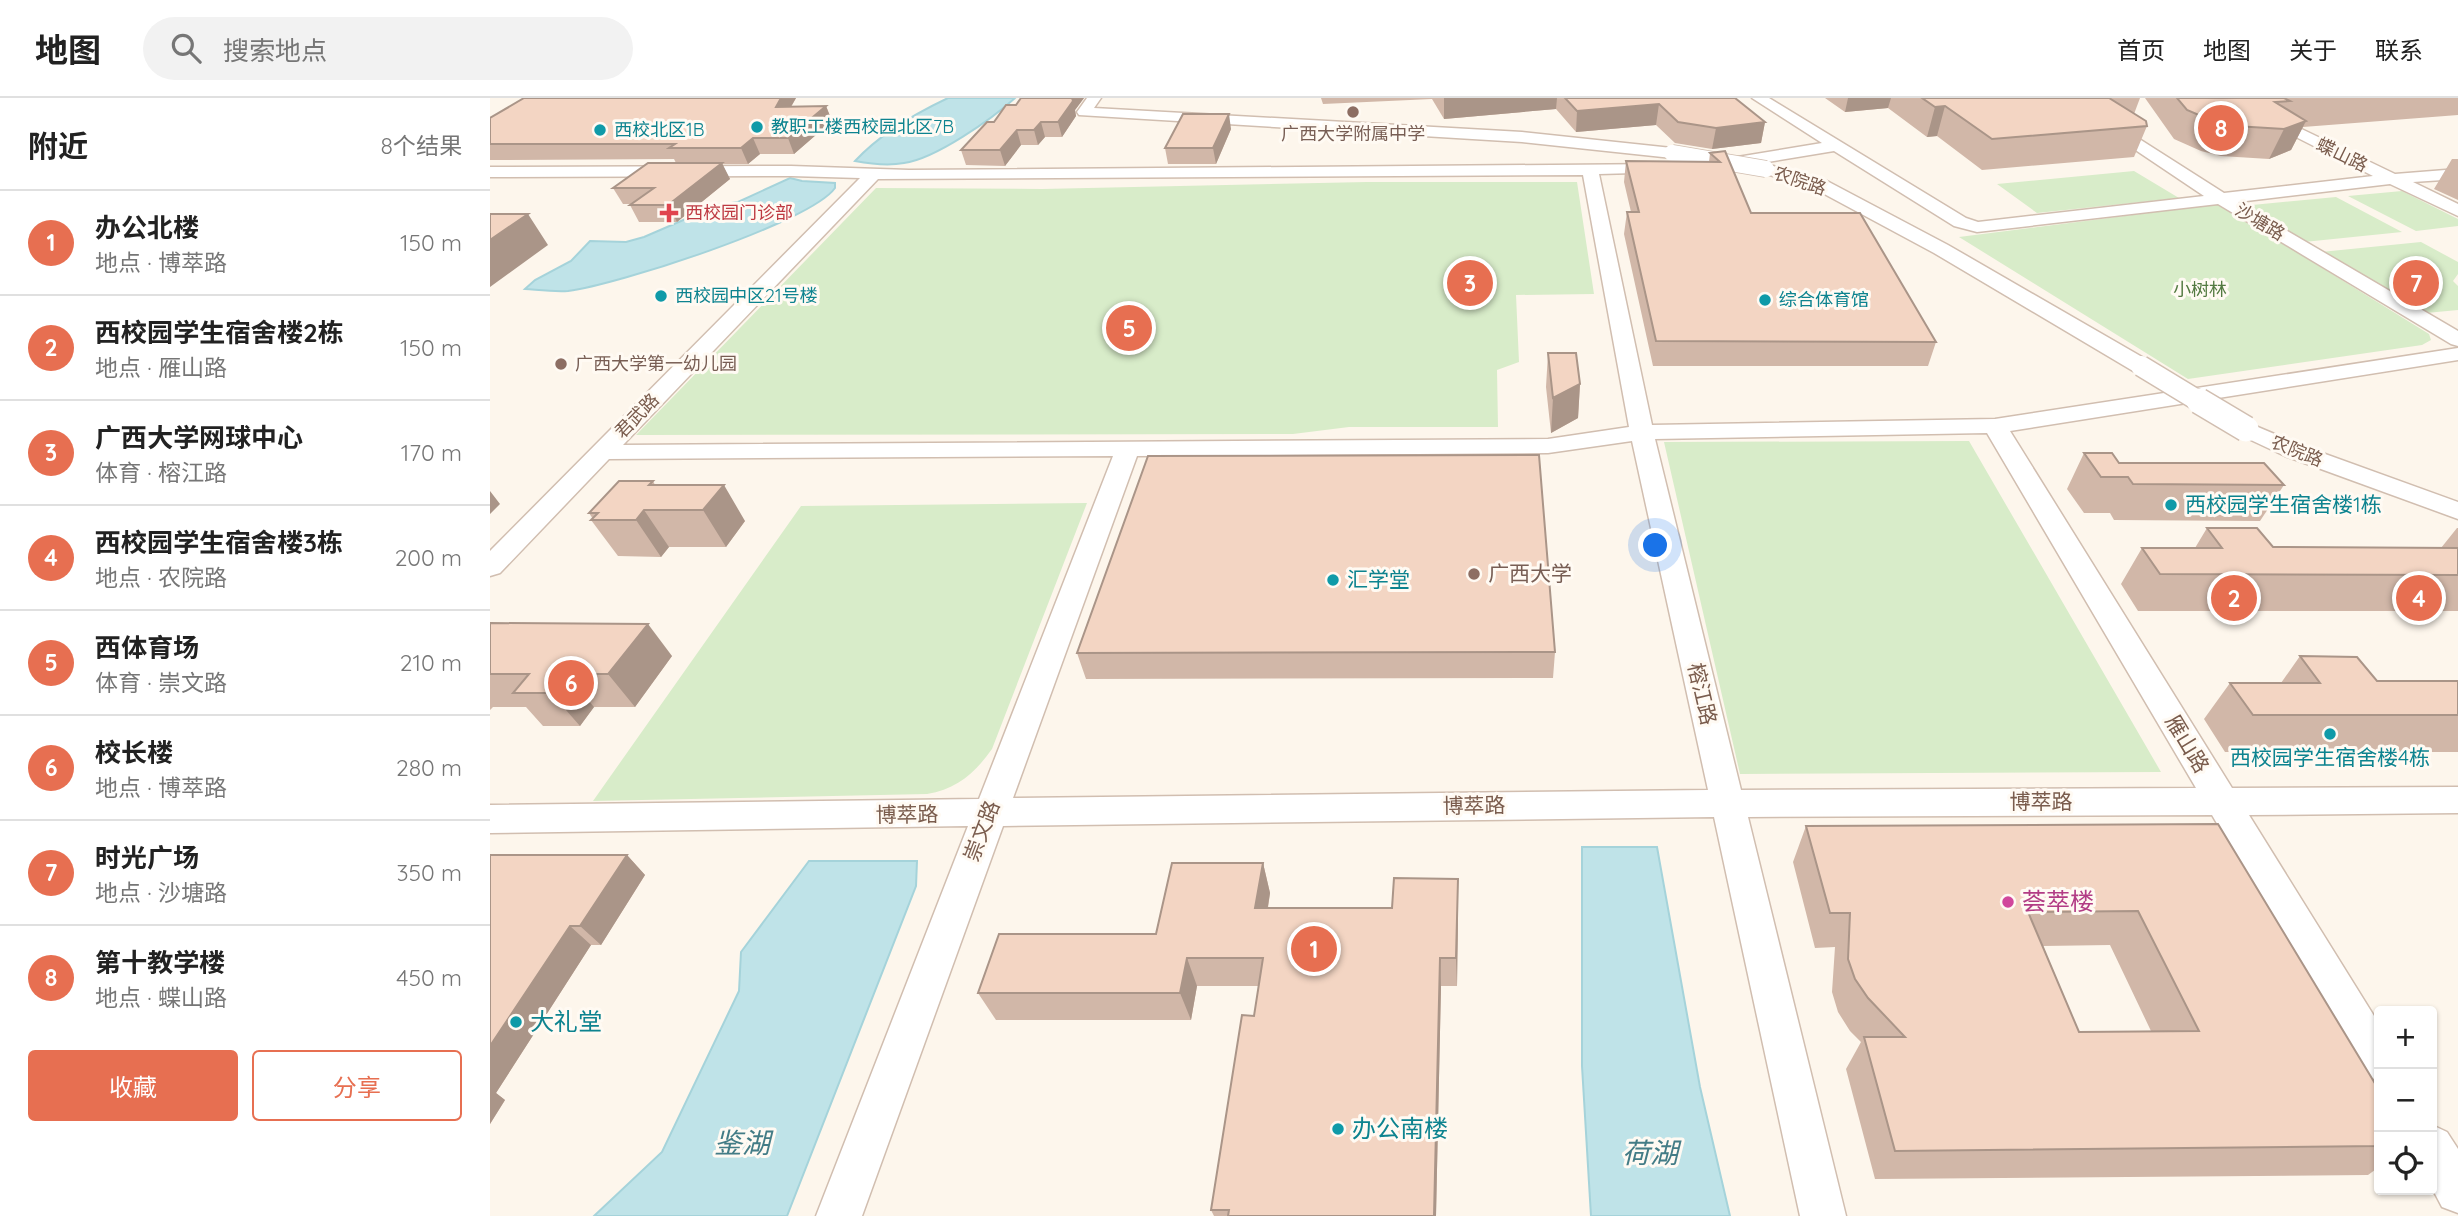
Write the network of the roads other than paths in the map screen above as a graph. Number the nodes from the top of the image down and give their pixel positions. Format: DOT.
graph roads {
  1 [pos="1094,98"];
  2 [pos="1759,98"];
  3 [pos="2065,98"];
  4 [pos="2226,98"];
  5 [pos="1834,146"];
  6 [pos="1429,152"];
  7 [pos="1590,169"];
  8 [pos="490,172"];
  9 [pos="2458,174"];
  10 [pos="873,175"];
  11 [pos="2392,179"];
  12 [pos="2221,198"];
  13 [pos="2458,211"];
  14 [pos="2458,350"];
  15 [pos="1994,426"];
  16 [pos="1642,432"];
  17 [pos="1128,447"];
  18 [pos="603,452"];
  19 [pos="2458,511"];
  20 [pos="490,567"];
  21 [pos="2458,800"];
  22 [pos="2221,801"];
  23 [pos="1728,804"];
  24 [pos="989,814"];
  25 [pos="490,819"];
  26 [pos="2374,1053"];
  27 [pos="2437,1155"];
  28 [pos="2458,1191"];
  29 [pos="839,1216"];
  30 [pos="1823,1216"];
  1 -- 6 [label="street, 农院路"];
  2 -- 5 [label="street"];
  3 -- 12 [label="street, 沙塘路"];
  4 -- 11 [label="street, 蝶山路"];
  5 -- 7 [label="street"];
  5 -- 12 [label="street"];
  6 -- 7 [label="street"];
  6 -- 10 [label="street"];
  6 -- 19 [label="street, 农院路, bridge"];
  7 -- 16 [label="street, 榕江路"];
  8 -- 10 [label="street"];
  9 -- 11 [label="street"];
  10 -- 18 [label="street, 君武路"];
  11 -- 12 [label="street"];
  11 -- 13 [label="street, 蝶山路"];
  12 -- 14 [label="street, 沙塘路"];
  14 -- 15 [label="street"];
  15 -- 16 [label="street"];
  15 -- 22 [label="street, 雁山路"];
  16 -- 17 [label="street"];
  16 -- 23 [label="street, 榕江路"];
  17 -- 18 [label="street"];
  17 -- 24 [label="street, 崇文路"];
  18 -- 20 [label="street, 君武路"];
  21 -- 22 [label="street, 博萃路"];
  22 -- 23 [label="street, 博萃路"];
  22 -- 26 [label="street, 雁山路"];
  23 -- 24 [label="street, 博萃路"];
  23 -- 30 [label="street, 榕江路"];
  24 -- 25 [label="street, 博萃路"];
  24 -- 29 [label="street, 崇文路"];
  27 -- 28 [label="street"];
}
